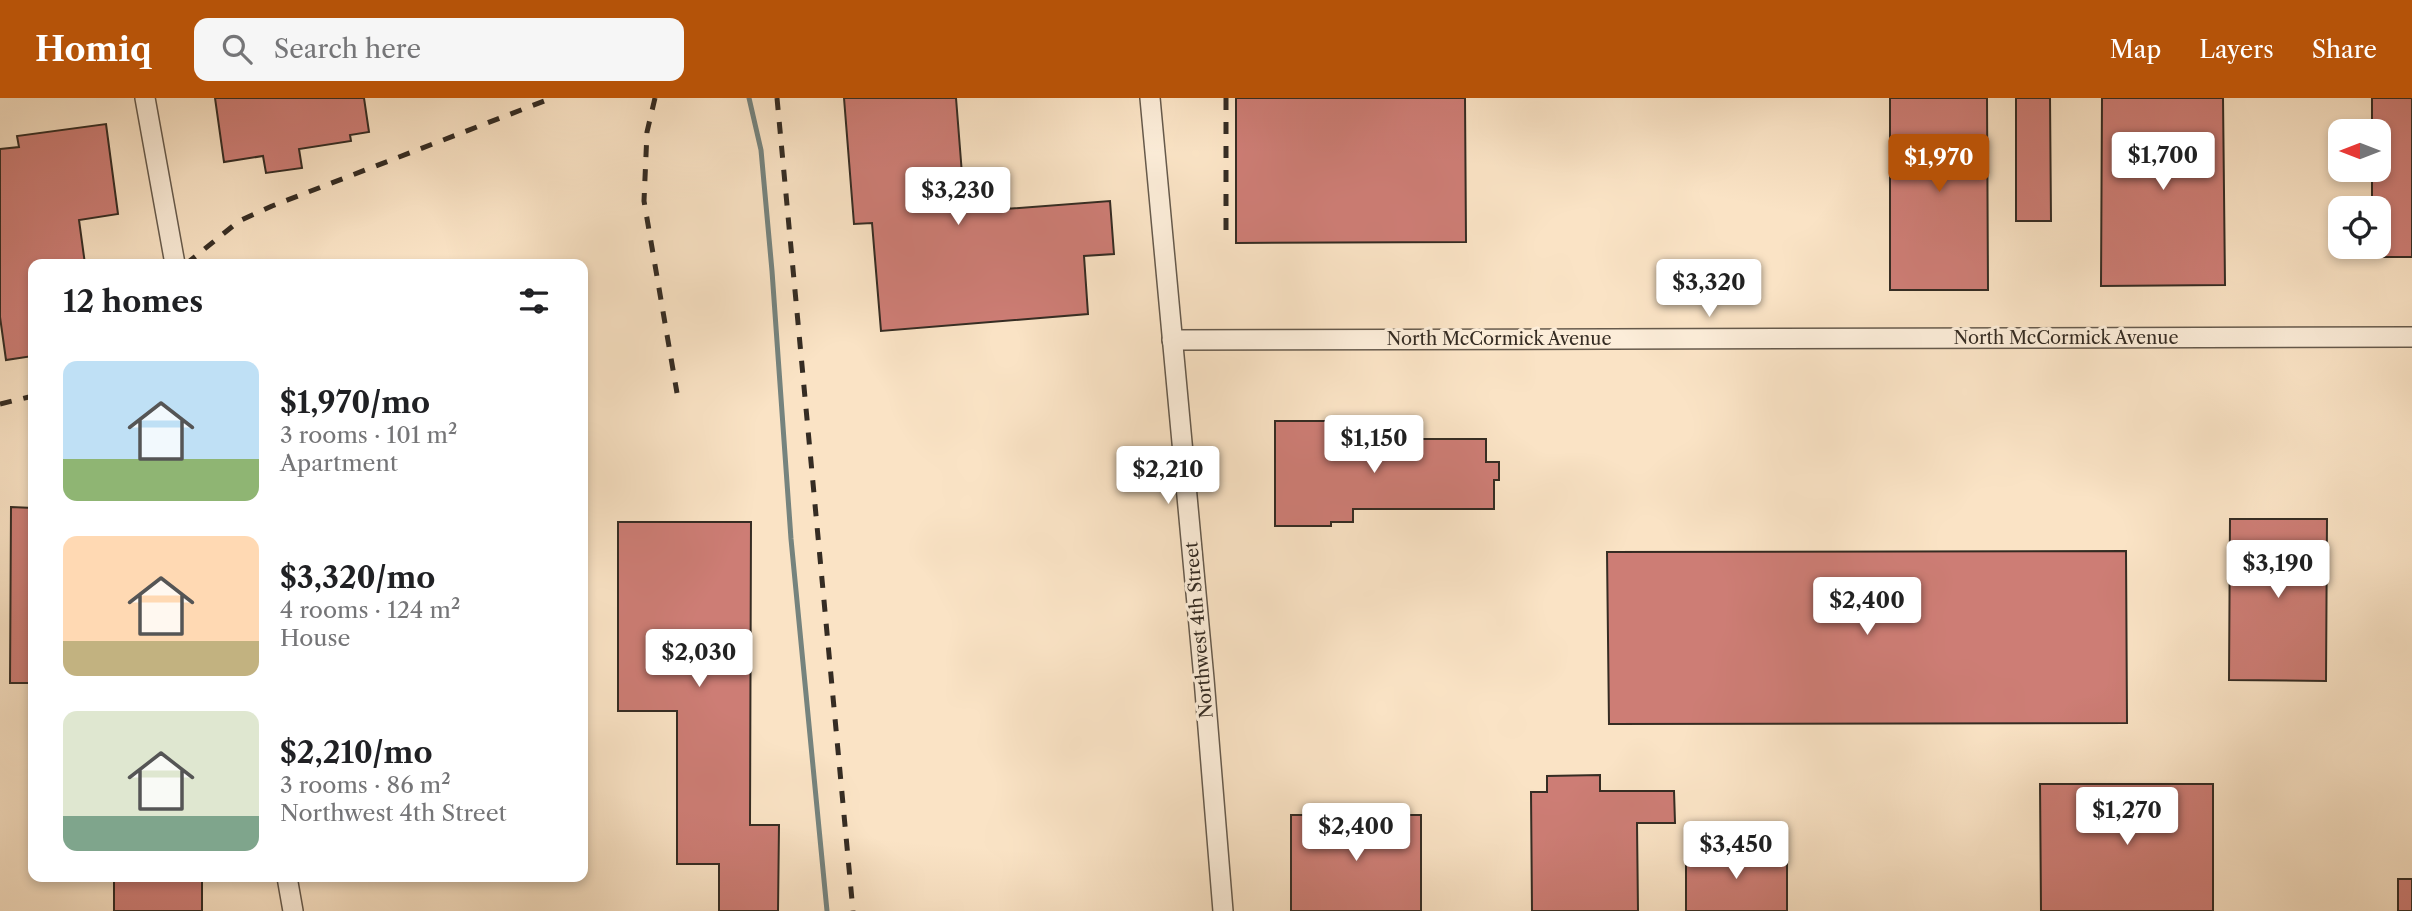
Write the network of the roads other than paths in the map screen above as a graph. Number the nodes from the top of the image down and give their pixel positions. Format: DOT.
graph roads {
  1 [pos="145,98"];
  2 [pos="1150,98"];
  3 [pos="174,259"];
  4 [pos="2412,337"];
  5 [pos="1172,340"];
  6 [pos="288,882"];
  7 [pos="293,911"];
  8 [pos="1223,911"];
  1 -- 3 [label="street"];
  2 -- 5 [label="street, Northwest 4th Street"];
  4 -- 5 [label="street, North McCormick Avenue"];
  5 -- 8 [label="street, Northwest 4th Street"];
  6 -- 7 [label="street"];
}
